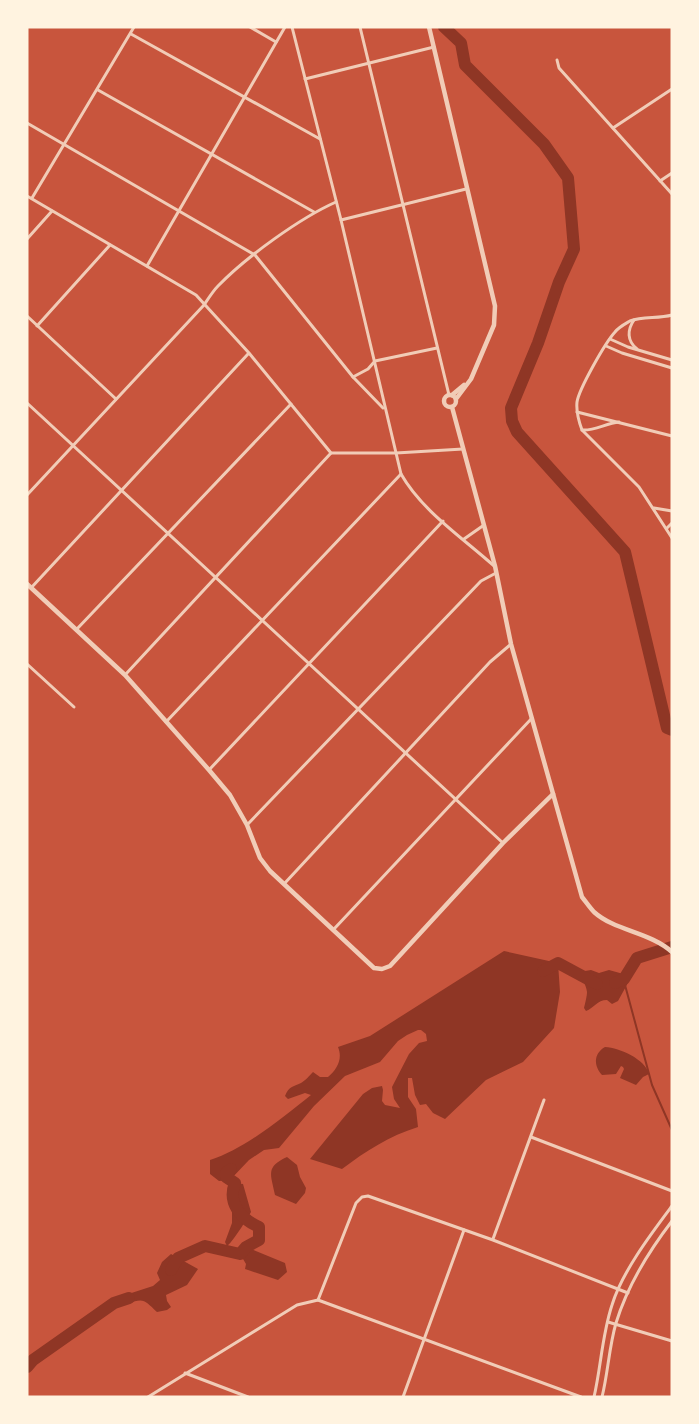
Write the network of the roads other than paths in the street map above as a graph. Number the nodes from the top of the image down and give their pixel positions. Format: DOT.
graph roads {
  1 [pos="134,27"];
  2 [pos="250,27"];
  3 [pos="285,27"];
  4 [pos="292,27"];
  5 [pos="360,27"];
  6 [pos="429,27"];
  7 [pos="130,34"];
  8 [pos="276,42"];
  9 [pos="434,47"];
  10 [pos="557,60"];
  11 [pos="370,64"];
  12 [pos="305,79"];
  13 [pos="672,89"];
  14 [pos="98,90"];
  15 [pos="244,97"];
  16 [pos="27,123"];
  17 [pos="613,128"];
  18 [pos="320,139"];
  19 [pos="66,145"];
  20 [pos="212,153"];
  21 [pos="672,173"];
  22 [pos="660,181"];
  23 [pos="466,189"];
  24 [pos="672,194"];
  25 [pos="27,196"];
  26 [pos="32,199"];
  27 [pos="336,202"];
  28 [pos="403,205"];
  29 [pos="178,210"];
  30 [pos="52,211"];
  31 [pos="314,212"];
  32 [pos="341,220"];
  33 [pos="27,239"];
  34 [pos="110,245"];
  35 [pos="255,255"];
  36 [pos="147,266"];
  37 [pos="204,305"];
  38 [pos="672,315"];
  39 [pos="27,316"];
  40 [pos="634,320"];
  41 [pos="37,326"];
  42 [pos="610,339"];
  43 [pos="606,346"];
  44 [pos="437,348"];
  45 [pos="641,351"];
  46 [pos="249,353"];
  47 [pos="672,360"];
  48 [pos="375,361"];
  49 [pos="672,368"];
  50 [pos="353,377"];
  51 [pos="381,395"];
  52 [pos="452,396"];
  53 [pos="373,398"];
  54 [pos="117,399"];
  55 [pos="27,403"];
  56 [pos="291,404"];
  57 [pos="452,407"];
  58 [pos="384,410"];
  59 [pos="577,412"];
  60 [pos="621,422"];
  61 [pos="582,430"];
  62 [pos="672,436"];
  63 [pos="73,445"];
  64 [pos="463,450"];
  65 [pos="332,453"];
  66 [pos="396,453"];
  67 [pos="401,474"];
  68 [pos="29,489"];
  69 [pos="121,489"];
  70 [pos="27,495"];
  71 [pos="654,508"];
  72 [pos="672,511"];
  73 [pos="443,521"];
  74 [pos="672,523"];
  75 [pos="483,525"];
  76 [pos="667,528"];
  77 [pos="168,533"];
  78 [pos="672,538"];
  79 [pos="464,539"];
  80 [pos="495,566"];
  81 [pos="496,573"];
  82 [pos="215,576"];
  83 [pos="29,586"];
  84 [pos="262,620"];
  85 [pos="76,630"];
  86 [pos="511,644"];
  87 [pos="309,663"];
  88 [pos="27,664"];
  89 [pos="125,675"];
  90 [pos="74,707"];
  91 [pos="357,708"];
  92 [pos="532,718"];
  93 [pos="165,722"];
  94 [pos="407,753"];
  95 [pos="209,770"];
  96 [pos="553,794"];
  97 [pos="455,798"];
  98 [pos="247,825"];
  99 [pos="503,843"];
  100 [pos="284,884"];
  101 [pos="333,930"];
  102 [pos="672,952"];
  103 [pos="544,1100"];
  104 [pos="531,1137"];
  105 [pos="672,1191"];
  106 [pos="672,1206"];
  107 [pos="672,1221"];
  108 [pos="464,1230"];
  109 [pos="493,1240"];
  110 [pos="618,1289"];
  111 [pos="628,1293"];
  112 [pos="318,1300"];
  113 [pos="607,1322"];
  114 [pos="616,1324"];
  115 [pos="424,1339"];
  116 [pos="672,1341"];
  117 [pos="184,1373"];
  118 [pos="148,1397"];
  119 [pos="248,1397"];
  120 [pos="403,1397"];
  121 [pos="581,1397"];
  122 [pos="594,1397"];
  123 [pos="602,1397"];
  1 -- 7 [label="street"];
  2 -- 8 [label="street"];
  3 -- 8 [label="street"];
  4 -- 12 [label="street"];
  5 -- 11 [label="street"];
  6 -- 9 [label="street"];
  7 -- 14 [label="street"];
  7 -- 15 [label="street"];
  8 -- 15 [label="street"];
  9 -- 11 [label="street"];
  9 -- 23 [label="street"];
  10 -- 17 [label="street"];
  11 -- 12 [label="street"];
  11 -- 28 [label="street"];
  12 -- 18 [label="street"];
  13 -- 17 [label="street"];
  14 -- 19 [label="street"];
  14 -- 20 [label="street"];
  15 -- 18 [label="street"];
  15 -- 20 [label="street"];
  16 -- 19 [label="street"];
  17 -- 22 [label="street"];
  18 -- 27 [label="street"];
  19 -- 26 [label="street"];
  19 -- 29 [label="street"];
  20 -- 29 [label="street"];
  20 -- 31 [label="street"];
  21 -- 22 [label="street"];
  22 -- 24 [label="street"];
  23 -- 28 [label="street"];
  23 -- 52 [label="street"];
  25 -- 26 [label="street"];
  26 -- 30 [label="street"];
  27 -- 31 [label="street"];
  27 -- 32 [label="street"];
  28 -- 32 [label="street"];
  28 -- 44 [label="street"];
  29 -- 35 [label="street"];
  29 -- 36 [label="street"];
  30 -- 33 [label="street"];
  30 -- 34 [label="street"];
  31 -- 35 [label="street"];
  32 -- 48 [label="street"];
  34 -- 36 [label="street"];
  34 -- 41 [label="street"];
  35 -- 37 [label="street"];
  35 -- 50 [label="street"];
  36 -- 37 [label="street"];
  37 -- 46 [label="street"];
  37 -- 54 [label="street"];
  38 -- 40 [label="street"];
  39 -- 41 [label="street"];
  40 -- 42 [label="street"];
  40 -- 45 [label="street"];
  41 -- 54 [label="street"];
  42 -- 43 [label="street"];
  42 -- 45 [label="street"];
  43 -- 49 [label="street"];
  43 -- 59 [label="street"];
  44 -- 48 [label="street"];
  44 -- 52 [label="street"];
  45 -- 47 [label="street"];
  46 -- 56 [label="street"];
  46 -- 69 [label="street"];
  48 -- 50 [label="street"];
  48 -- 51 [label="street"];
  50 -- 53 [label="street"];
  51 -- 53 [label="street"];
  51 -- 58 [label="street"];
  52 -- 57 [label="street"];
  52 -- 57 [label="street"];
  53 -- 58 [label="street"];
  54 -- 63 [label="street"];
  55 -- 63 [label="street"];
  56 -- 65 [label="street"];
  56 -- 77 [label="street"];
  57 -- 64 [label="street"];
  58 -- 66 [label="street"];
  59 -- 60 [label="street"];
  59 -- 61 [label="street"];
  60 -- 61 [label="street"];
  60 -- 62 [label="street"];
  61 -- 71 [label="street"];
  63 -- 68 [label="street"];
  63 -- 69 [label="street"];
  64 -- 66 [label="street"];
  64 -- 75 [label="street"];
  65 -- 66 [label="street"];
  65 -- 82 [label="street"];
  66 -- 67 [label="street"];
  67 -- 73 [label="street"];
  67 -- 84 [label="street"];
  68 -- 70 [label="street"];
  69 -- 77 [label="street"];
  69 -- 83 [label="street"];
  71 -- 72 [label="street"];
  71 -- 76 [label="street"];
  73 -- 79 [label="street"];
  73 -- 87 [label="street"];
  74 -- 76 [label="street"];
  75 -- 79 [label="street"];
  75 -- 80 [label="street"];
  76 -- 78 [label="street"];
  77 -- 82 [label="street"];
  77 -- 85 [label="street"];
  79 -- 80 [label="street"];
  80 -- 81 [label="street"];
  81 -- 86 [label="street"];
  81 -- 91 [label="street"];
  82 -- 84 [label="street"];
  82 -- 89 [label="street"];
  83 -- 85 [label="street"];
  84 -- 87 [label="street"];
  84 -- 93 [label="street"];
  85 -- 89 [label="street"];
  86 -- 92 [label="street"];
  86 -- 94 [label="street"];
  87 -- 91 [label="street"];
  87 -- 95 [label="street"];
  88 -- 90 [label="street"];
  89 -- 93 [label="street"];
  91 -- 94 [label="street"];
  91 -- 98 [label="street"];
  92 -- 96 [label="street"];
  92 -- 97 [label="street"];
  93 -- 95 [label="street"];
  94 -- 97 [label="street"];
  94 -- 100 [label="street"];
  95 -- 98 [label="street"];
  96 -- 99 [label="street"];
  96 -- 102 [label="street"];
  97 -- 99 [label="street"];
  97 -- 101 [label="street"];
  98 -- 100 [label="street"];
  99 -- 101 [label="street"];
  100 -- 101 [label="street"];
  103 -- 104 [label="street"];
  104 -- 105 [label="street"];
  104 -- 109 [label="street"];
  106 -- 110 [label="street"];
  107 -- 111 [label="street"];
  108 -- 109 [label="street"];
  108 -- 112 [label="street"];
  108 -- 115 [label="street"];
  109 -- 110 [label="street"];
  110 -- 111 [label="street"];
  110 -- 113 [label="street"];
  111 -- 114 [label="street"];
  112 -- 115 [label="street"];
  112 -- 117 [label="street"];
  113 -- 114 [label="street"];
  113 -- 122 [label="street"];
  114 -- 116 [label="street"];
  114 -- 123 [label="street"];
  115 -- 120 [label="street"];
  115 -- 121 [label="street"];
  117 -- 118 [label="street"];
  117 -- 119 [label="street"];
}
